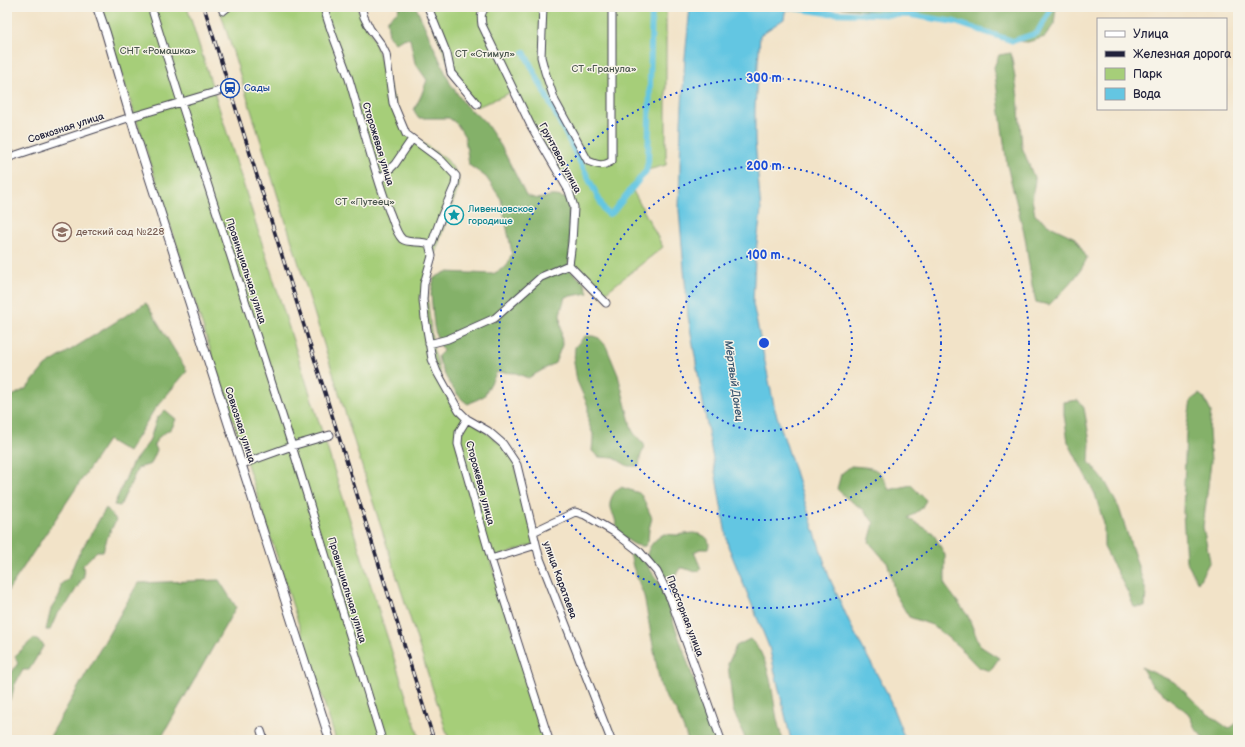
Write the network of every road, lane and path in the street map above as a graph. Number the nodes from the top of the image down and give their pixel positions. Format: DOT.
graph roads {
  1 [pos="97,7"];
  2 [pos="222,7"];
  3 [pos="228,7"];
  4 [pos="324,7"];
  5 [pos="361,7"];
  6 [pos="428,7"];
  7 [pos="486,7"];
  8 [pos="543,7"];
  9 [pos="612,7"];
  10 [pos="153,13"];
  11 [pos="219,91"];
  12 [pos="181,102"];
  13 [pos="477,104"];
  14 [pos="131,117"];
  15 [pos="412,139"];
  16 [pos="7,158"];
  17 [pos="379,180"];
  18 [pos="430,248"];
  19 [pos="569,265"];
  20 [pos="606,303"];
  21 [pos="429,344"];
  22 [pos="467,419"];
  23 [pos="330,435"];
  24 [pos="292,446"];
  25 [pos="242,464"];
  26 [pos="533,532"];
  27 [pos="536,545"];
  28 [pos="491,559"];
  29 [pos="261,731"];
  30 [pos="264,740"];
  31 [pos="330,740"];
  32 [pos="382,740"];
  33 [pos="549,740"];
  34 [pos="611,740"];
  35 [pos="721,740"];
  1 -- 14 [label="street, Совхозная улица"];
  2 -- 3 [label="street"];
  4 -- 17 [label="street, Сторожевая улица"];
  5 -- 15 [label="street"];
  6 -- 13 [label="street"];
  7 -- 19 [label="street, Грунтовая улица"];
  8 -- 9 [label="street"];
  10 -- 12 [label="street, Провинциальная улица"];
  11 -- 12 [label="street"];
  12 -- 14 [label="street"];
  12 -- 24 [label="street, Провинциальная улица"];
  14 -- 16 [label="street, Совхозная улица"];
  14 -- 25 [label="street, Совхозная улица"];
  15 -- 17 [label="street"];
  15 -- 18 [label="street"];
  17 -- 18 [label="street, Сторожевая улица"];
  18 -- 21 [label="street"];
  19 -- 20 [label="street"];
  19 -- 21 [label="street"];
  21 -- 22 [label="street"];
  22 -- 26 [label="street, улица Каратаева"];
  22 -- 28 [label="street, Сторожевая улица"];
  23 -- 24 [label="street"];
  24 -- 25 [label="street"];
  24 -- 32 [label="street, Провинциальная улица"];
  25 -- 31 [label="street, Совхозная улица"];
  26 -- 27 [label="street, улица Каратаева"];
  26 -- 35 [label="street, Просторная улица"];
  27 -- 28 [label="street"];
  27 -- 34 [label="street, улица Каратаева"];
  28 -- 33 [label="street, Сторожевая улица"];
  29 -- 30 [label="street"];
}
